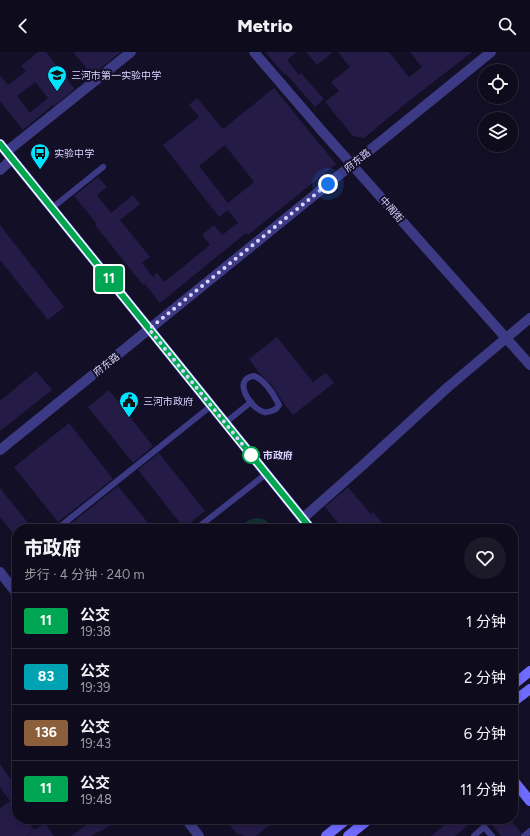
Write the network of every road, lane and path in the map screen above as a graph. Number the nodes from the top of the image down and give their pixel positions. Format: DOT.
graph roads {
  1 [pos="131,52"];
  2 [pos="254,52"];
  3 [pos="491,52"];
  4 [pos="6,152"];
  5 [pos="352,164"];
  6 [pos="103,167"];
  7 [pos="0,170"];
  8 [pos="52,208"];
  9 [pos="530,318"];
  10 [pos="149,329"];
  11 [pos="506,338"];
  12 [pos="530,365"];
  13 [pos="251,402"];
  14 [pos="211,406"];
  15 [pos="225,423"];
  16 [pos="0,450"];
  17 [pos="266,474"];
  18 [pos="302,519"];
  19 [pos="63,524"];
  20 [pos="202,524"];
  21 [pos="306,524"];
  22 [pos="0,572"];
  23 [pos="12,588"];
  24 [pos="530,671"];
  25 [pos="518,681"];
  26 [pos="530,689"];
  27 [pos="518,698"];
  28 [pos="518,786"];
  29 [pos="530,801"];
  30 [pos="190,824"];
  31 [pos="341,824"];
  32 [pos="363,824"];
  33 [pos="530,831"];
  34 [pos="199,836"];
  35 [pos="326,836"];
  36 [pos="348,836"];
  37 [pos="474,836"];
  38 [pos="492,836"];
  39 [pos="524,836"];
  1 -- 4 [label="street"];
  2 -- 5 [label="street, 中阁街"];
  3 -- 5 [label="street, 府东路"];
  4 -- 7 [label="street"];
  4 -- 8 [label="main road"];
  5 -- 10 [label="street, 府东路"];
  5 -- 11 [label="street, 中阁街"];
  6 -- 8 [label="lane"];
  8 -- 10 [label="main road"];
  9 -- 11 [label="street"];
  10 -- 14 [label="main road"];
  10 -- 16 [label="street, 府东路"];
  11 -- 12 [label="street, 中阁街"];
  11 -- 18 [label="street"];
  13 -- 13 [label="lane"];
  13 -- 15 [label="lane"];
  14 -- 15 [label="main road"];
  14 -- 19 [label="lane"];
  15 -- 17 [label="main road"];
  17 -- 18 [label="main road"];
  17 -- 20 [label="lane"];
  18 -- 21 [label="main road"];
  22 -- 23 [label="street"];
  24 -- 25 [label="main road"];
  26 -- 27 [label="main road"];
  28 -- 29 [label="main road"];
  30 -- 34 [label="street"];
  31 -- 35 [label="main road"];
  32 -- 36 [label="main road"];
  33 -- 39 [label="lane"];
  37 -- 38 [label="lane"];
}
